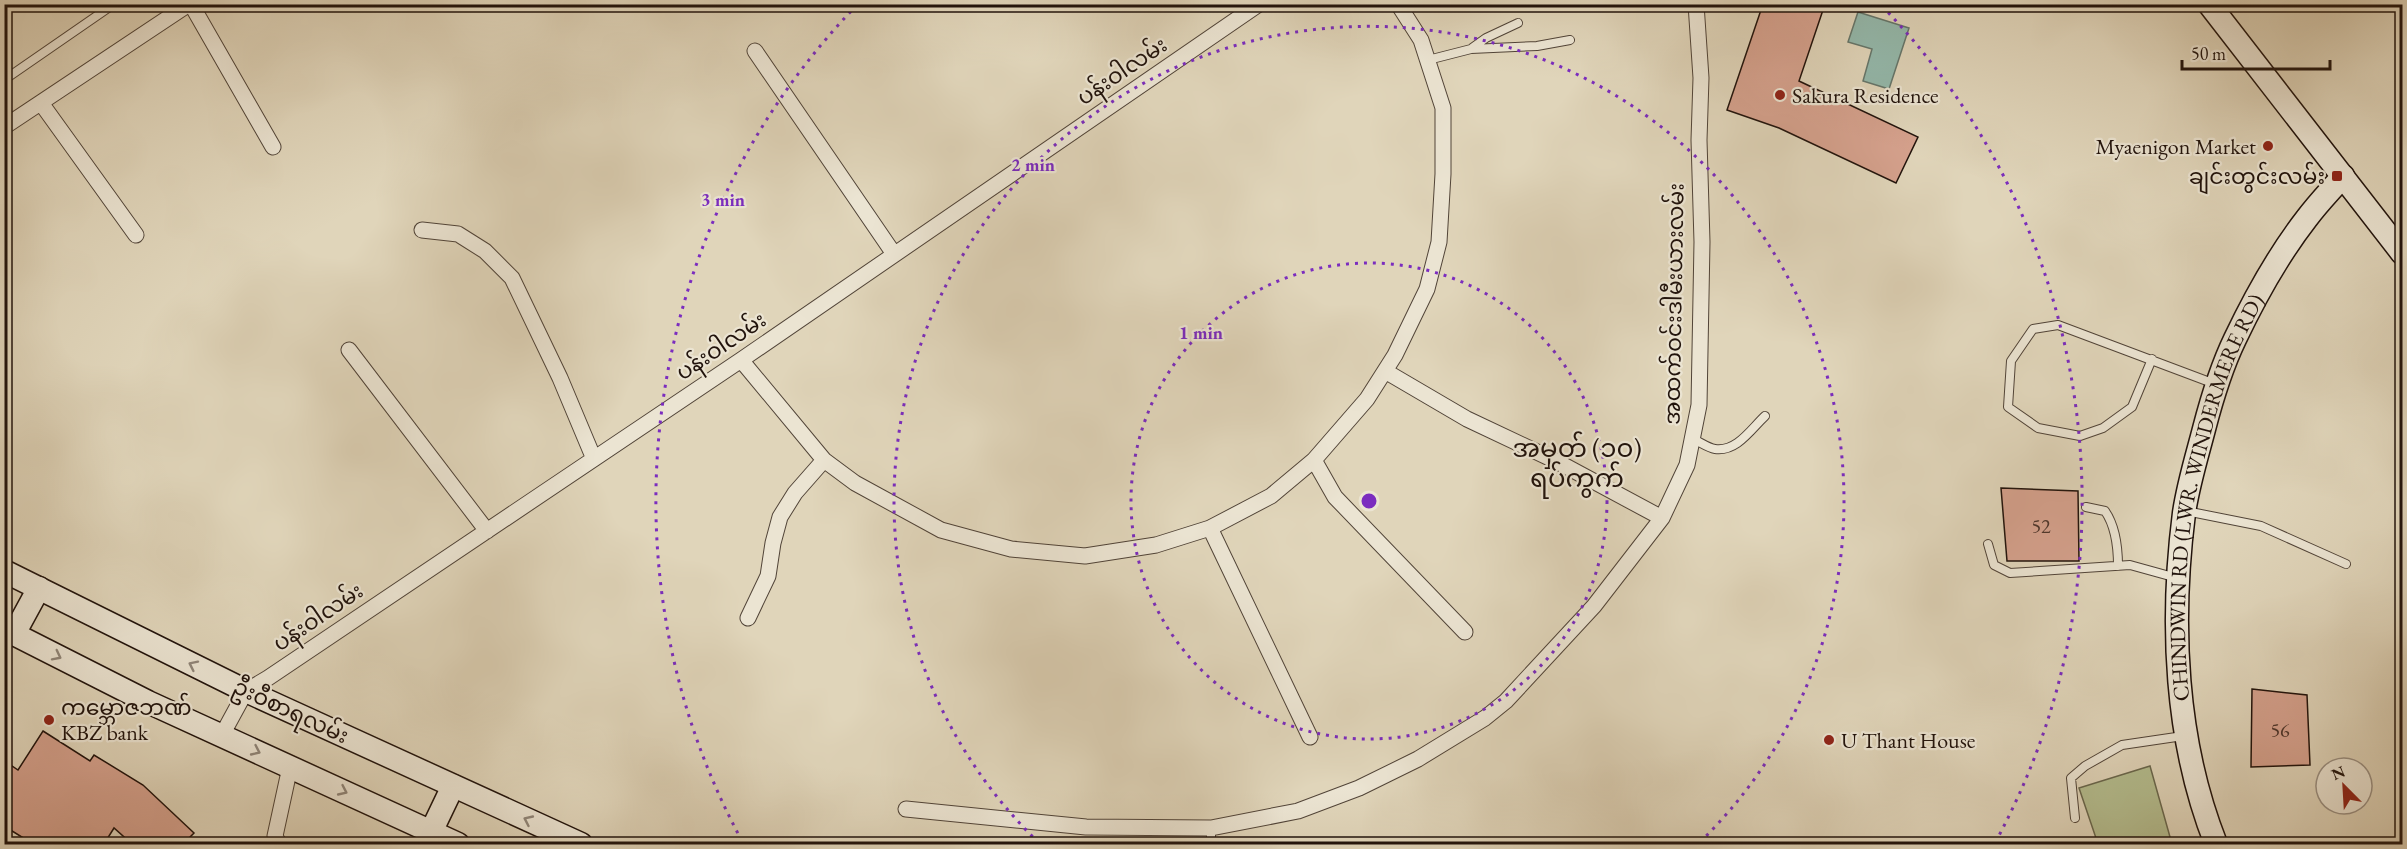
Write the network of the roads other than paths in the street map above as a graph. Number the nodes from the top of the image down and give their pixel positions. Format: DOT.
graph roads {
  1 [pos="114,4"];
  2 [pos="190,4"];
  3 [pos="1259,4"];
  4 [pos="1398,4"];
  5 [pos="1696,4"];
  6 [pos="2209,4"];
  7 [pos="1518,23"];
  8 [pos="1570,40"];
  9 [pos="1471,49"];
  10 [pos="755,51"];
  11 [pos="1428,60"];
  12 [pos="4,80"];
  13 [pos="41,103"];
  14 [pos="4,127"];
  15 [pos="273,147"];
  16 [pos="2343,176"];
  17 [pos="422,230"];
  18 [pos="136,235"];
  19 [pos="2403,253"];
  20 [pos="894,254"];
  21 [pos="349,350"];
  22 [pos="2152,358"];
  23 [pos="741,360"];
  24 [pos="1385,371"];
  25 [pos="2216,384"];
  26 [pos="1765,416"];
  27 [pos="1693,439"];
  28 [pos="594,459"];
  29 [pos="824,460"];
  30 [pos="1314,460"];
  31 [pos="2086,507"];
  32 [pos="2184,511"];
  33 [pos="1662,518"];
  34 [pos="1210,528"];
  35 [pos="487,531"];
  36 [pos="1988,543"];
  37 [pos="2346,564"];
  38 [pos="2118,566"];
  39 [pos="4,571"];
  40 [pos="2178,578"];
  41 [pos="39,588"];
  42 [pos="748,618"];
  43 [pos="9,632"];
  44 [pos="1465,632"];
  45 [pos="246,691"];
  46 [pos="222,735"];
  47 [pos="2185,736"];
  48 [pos="1310,737"];
  49 [pos="290,767"];
  50 [pos="453,786"];
  51 [pos="906,809"];
  52 [pos="2075,818"];
  53 [pos="1211,828"];
  54 [pos="431,832"];
  55 [pos="279,844"];
  56 [pos="458,844"];
  57 [pos="581,844"];
  58 [pos="1211,844"];
  59 [pos="2216,844"];
  1 -- 12 [label="lane"];
  2 -- 13 [label="street"];
  2 -- 15 [label="street"];
  3 -- 20 [label="street, ပန်းဝါလမ်း"];
  4 -- 11 [label="street"];
  5 -- 27 [label="street, အထက်ဝင်းဒါမီးယားလမ်း"];
  6 -- 16 [label="main road"];
  7 -- 9 [label="lane"];
  8 -- 9 [label="lane"];
  9 -- 11 [label="lane"];
  10 -- 20 [label="street"];
  11 -- 24 [label="street"];
  13 -- 14 [label="street"];
  13 -- 18 [label="street"];
  16 -- 19 [label="main road"];
  16 -- 25 [label="main road, CHINDWIN RD (LWR. WINDERMERE RD)"];
  17 -- 28 [label="street"];
  20 -- 23 [label="street, ပန်းဝါလမ်း"];
  21 -- 35 [label="street"];
  22 -- 22 [label="lane"];
  22 -- 25 [label="lane"];
  23 -- 28 [label="street, ပန်းဝါလမ်း"];
  23 -- 29 [label="street"];
  24 -- 30 [label="street"];
  24 -- 33 [label="street"];
  25 -- 32 [label="main road, CHINDWIN RD (LWR. WINDERMERE RD)"];
  26 -- 27 [label="lane"];
  27 -- 33 [label="street, အထက်ဝင်းဒါမီးယားလမ်း"];
  28 -- 35 [label="street, ပန်းဝါလမ်း"];
  29 -- 34 [label="street"];
  29 -- 42 [label="street"];
  30 -- 34 [label="street"];
  30 -- 44 [label="street"];
  31 -- 38 [label="lane"];
  32 -- 37 [label="lane"];
  32 -- 40 [label="main road, CHINDWIN RD (LWR. WINDERMERE RD)"];
  33 -- 53 [label="street, အထက်ဝင်းဒါမီးယားလမ်း"];
  34 -- 48 [label="street"];
  35 -- 45 [label="street, ပန်းဝါလမ်း"];
  36 -- 38 [label="lane"];
  38 -- 40 [label="lane"];
  39 -- 41 [label="main road, ဦးဝီစာရလမ်း"];
  40 -- 47 [label="main road, CHINDWIN RD (LWR. WINDERMERE RD)"];
  41 -- 43 [label="main road"];
  45 -- 41 [label="main road, ဦးဝီစာရလမ်း, one-way"];
  43 -- 46 [label="main road, one-way"];
  45 -- 46 [label="street, ပန်းဝါလမ်း"];
  45 -- 50 [label="main road, ဦးဝီစာရလမ်း"];
  46 -- 49 [label="main road, one-way"];
  47 -- 52 [label="lane"];
  47 -- 59 [label="main road, CHINDWIN RD (LWR. WINDERMERE RD)"];
  49 -- 54 [label="main road, one-way"];
  49 -- 55 [label="street"];
  50 -- 54 [label="main road"];
  57 -- 50 [label="main road, ဦးဝီစာရလမ်း, one-way"];
  51 -- 53 [label="street, အထက်ဝင်းဒါမီးယားလမ်း"];
  53 -- 58 [label="lane"];
  54 -- 56 [label="main road"];
}
